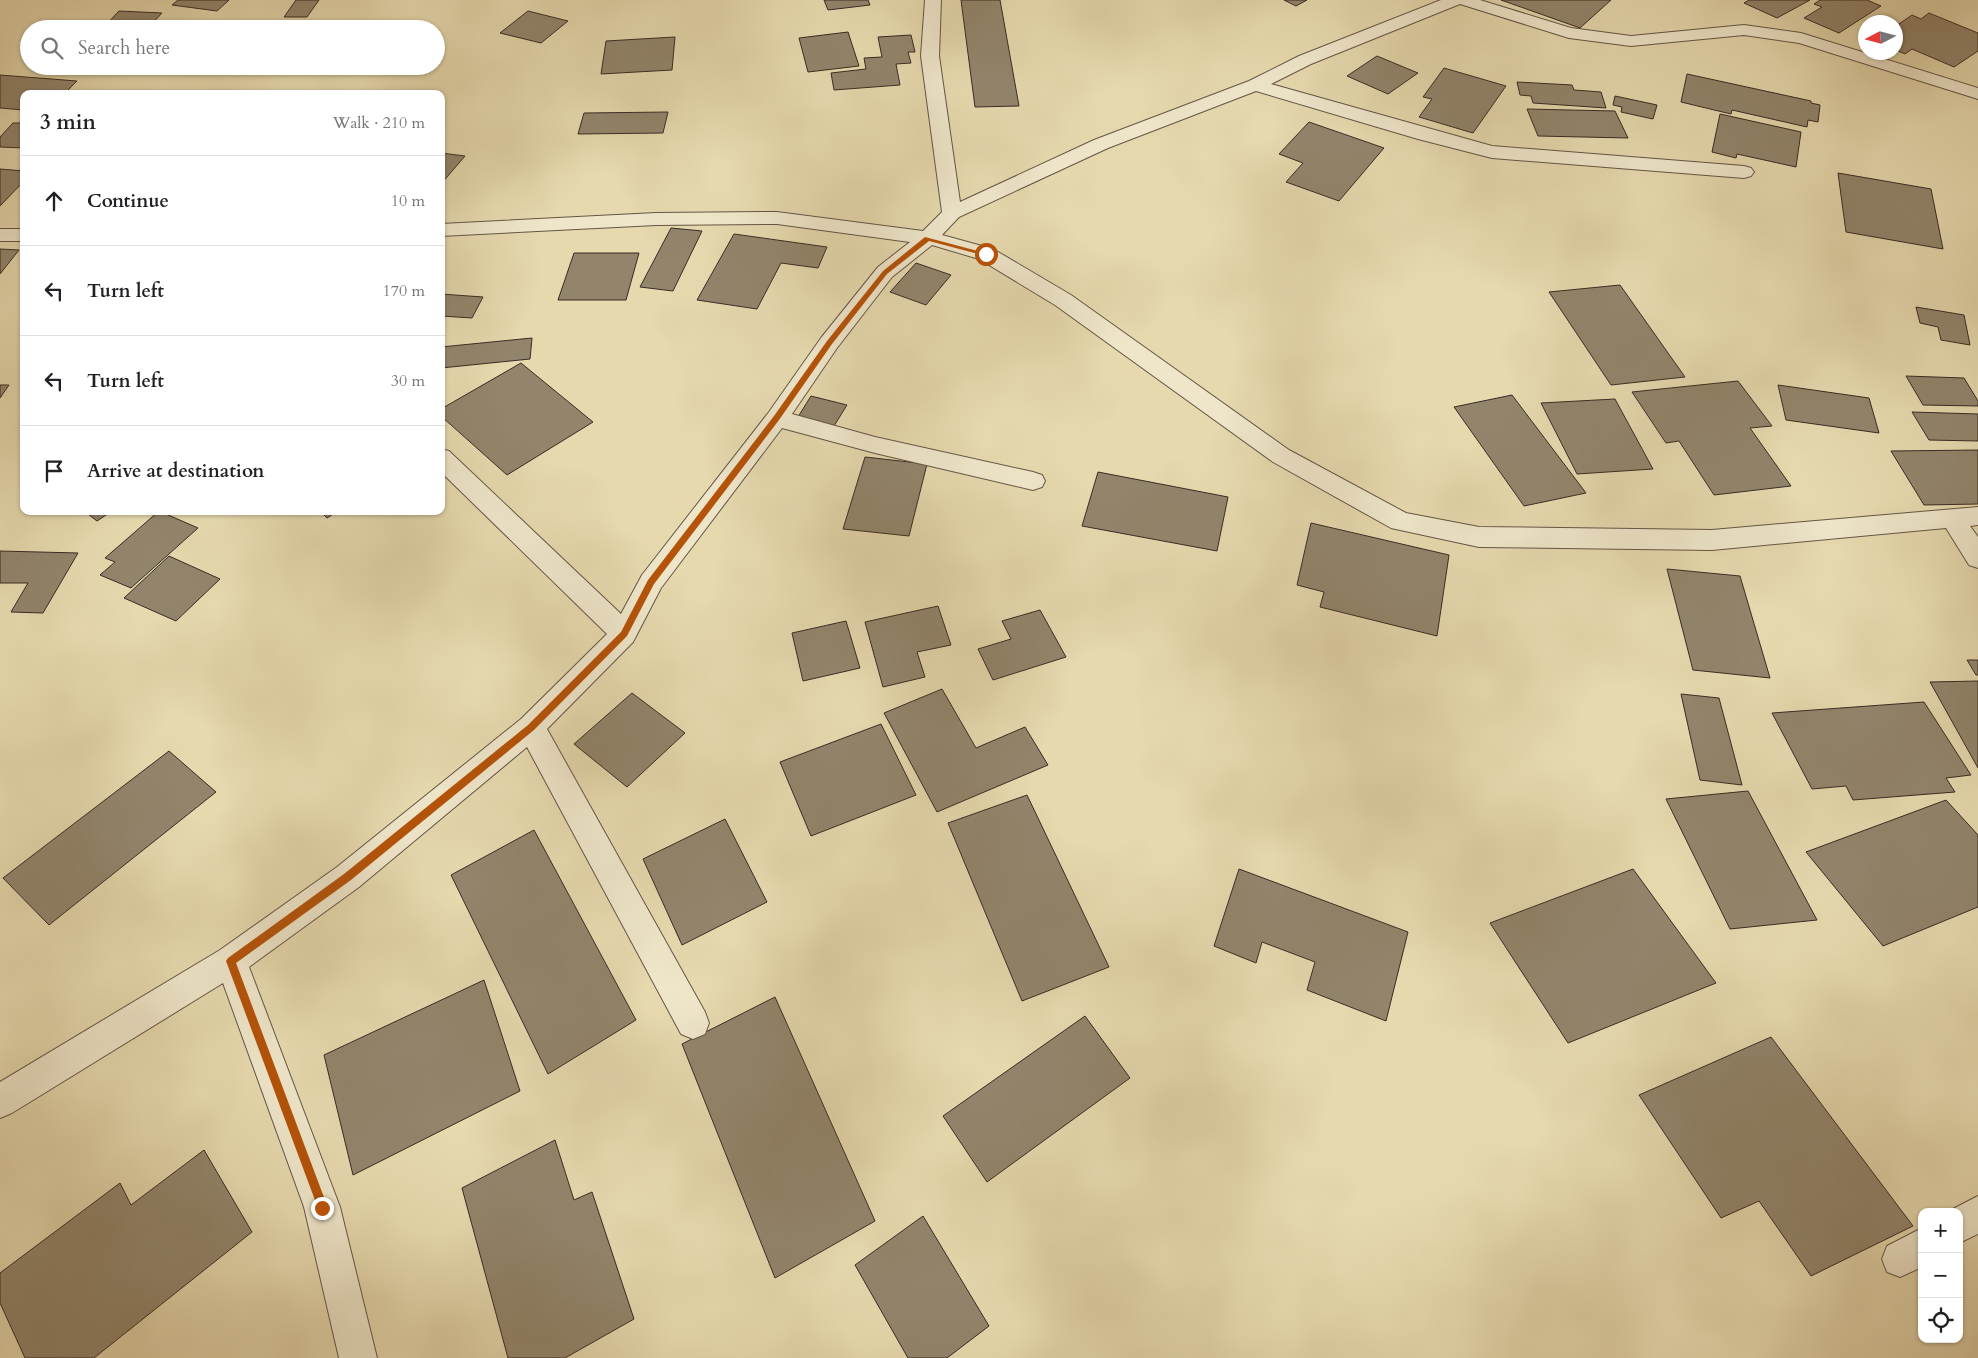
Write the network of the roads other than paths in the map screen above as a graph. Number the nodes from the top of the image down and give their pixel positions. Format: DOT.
graph roads {
  1 [pos="933,0"];
  2 [pos="1456,0"];
  3 [pos="1463,0"];
  4 [pos="1255,85"];
  5 [pos="1978,94"];
  6 [pos="1744,172"];
  7 [pos="952,213"];
  8 [pos="445,230"];
  9 [pos="0,235"];
  10 [pos="20,235"];
  11 [pos="928,238"];
  12 [pos="777,418"];
  13 [pos="445,461"];
  14 [pos="1033,481"];
  15 [pos="1978,516"];
  16 [pos="1952,518"];
  17 [pos="1978,558"];
  18 [pos="624,634"];
  19 [pos="531,727"];
  20 [pos="231,961"];
  21 [pos="693,1024"];
  22 [pos="0,1102"];
  23 [pos="1978,1214"];
  24 [pos="1963,1223"];
  25 [pos="358,1358"];
  1 -- 7 [label="street"];
  2 -- 4 [label="street"];
  3 -- 5 [label="street"];
  4 -- 6 [label="street"];
  4 -- 7 [label="street"];
  7 -- 11 [label="street"];
  8 -- 11 [label="street"];
  9 -- 10 [label="street"];
  11 -- 12 [label="street"];
  11 -- 16 [label="street"];
  12 -- 14 [label="street"];
  12 -- 18 [label="street"];
  13 -- 18 [label="street"];
  15 -- 16 [label="street"];
  16 -- 17 [label="street"];
  18 -- 19 [label="street"];
  19 -- 20 [label="street"];
  19 -- 21 [label="street"];
  20 -- 22 [label="street"];
  20 -- 25 [label="street"];
  23 -- 24 [label="street"];
}
